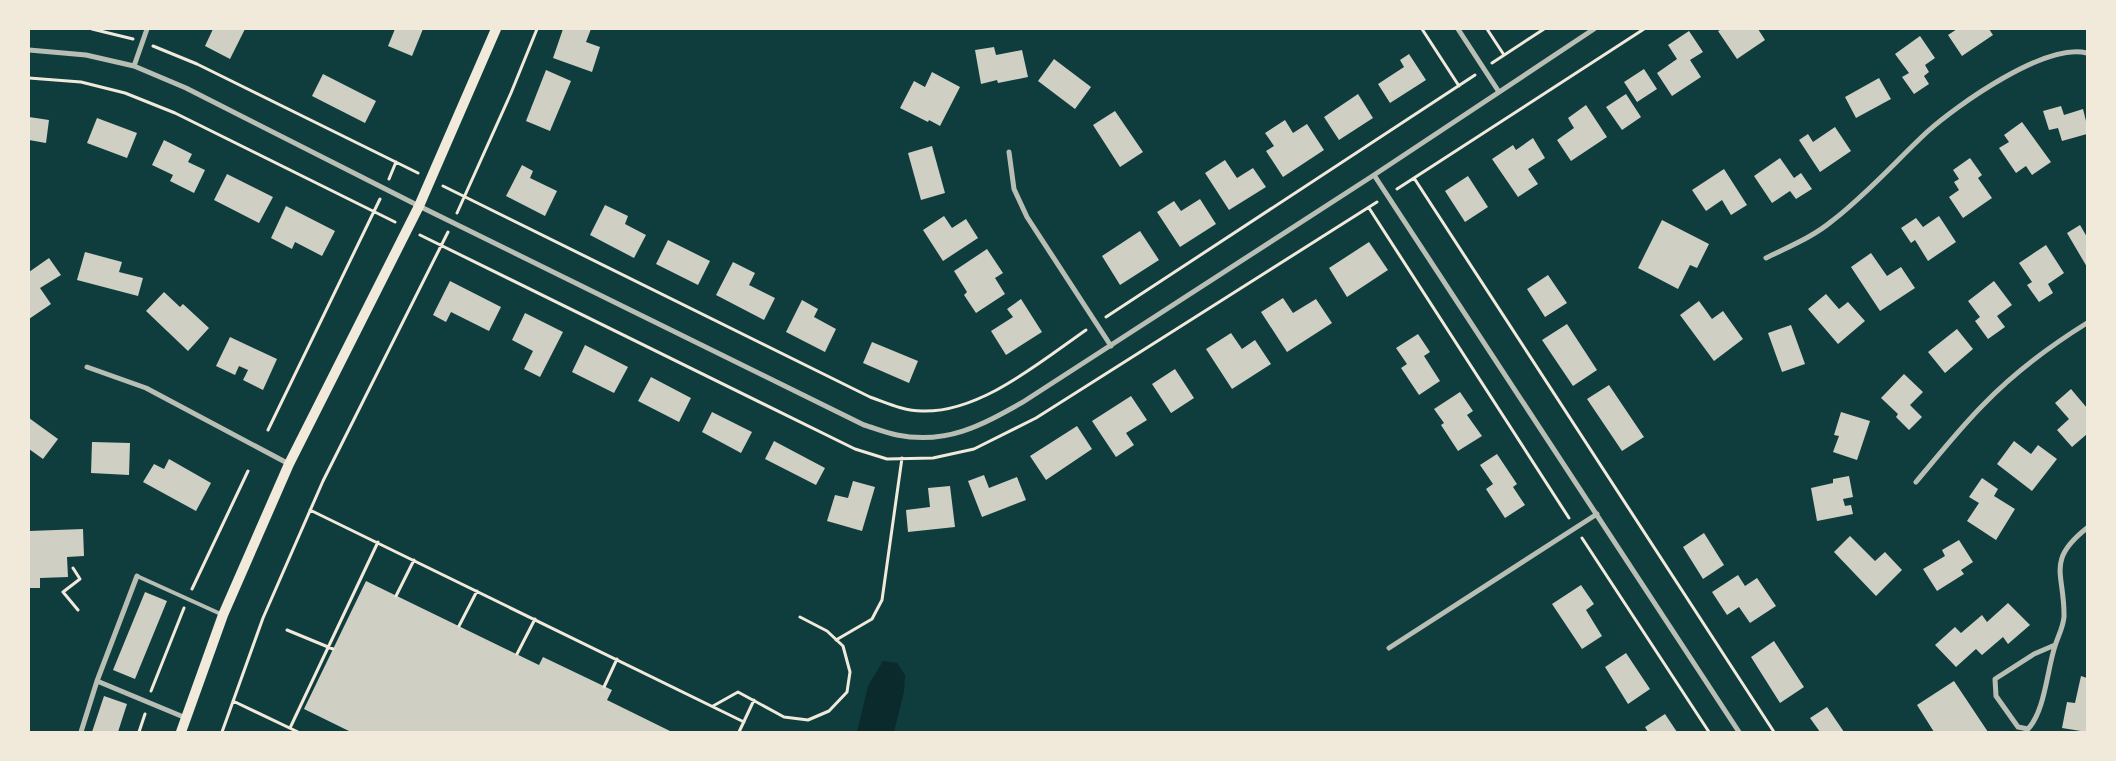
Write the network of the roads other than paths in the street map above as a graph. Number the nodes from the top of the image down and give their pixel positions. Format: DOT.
graph roads {
  1 [pos="148,29"];
  2 [pos="496,29"];
  3 [pos="1458,29"];
  4 [pos="1594,29"];
  5 [pos="29,50"];
  6 [pos="2087,53"];
  7 [pos="134,66"];
  8 [pos="1499,92"];
  9 [pos="1009,152"];
  10 [pos="1374,175"];
  11 [pos="419,206"];
  12 [pos="1766,258"];
  13 [pos="2087,323"];
  14 [pos="1110,346"];
  15 [pos="87,366"];
  16 [pos="289,464"];
  17 [pos="1916,482"];
  18 [pos="1597,514"];
  19 [pos="2087,528"];
  20 [pos="138,576"];
  21 [pos="223,615"];
  22 [pos="2055,645"];
  23 [pos="1389,648"];
  24 [pos="97,681"];
  25 [pos="186,718"];
  26 [pos="80,732"];
  27 [pos="181,732"];
  28 [pos="1739,732"];
  1 -- 7 [label="street"];
  2 -- 11 [label="main road"];
  3 -- 8 [label="street"];
  4 -- 8 [label="street"];
  5 -- 7 [label="street"];
  6 -- 12 [label="street"];
  7 -- 11 [label="street"];
  8 -- 10 [label="street"];
  9 -- 14 [label="street"];
  10 -- 14 [label="street"];
  10 -- 18 [label="street"];
  11 -- 14 [label="street"];
  11 -- 16 [label="main road"];
  13 -- 17 [label="street"];
  15 -- 16 [label="street"];
  16 -- 21 [label="main road"];
  18 -- 23 [label="street"];
  18 -- 28 [label="street"];
  19 -- 22 [label="street"];
  20 -- 21 [label="lane"];
  20 -- 24 [label="street"];
  21 -- 25 [label="main road"];
  22 -- 22 [label="street"];
  24 -- 25 [label="street"];
  24 -- 26 [label="street"];
  25 -- 27 [label="main road"];
}
